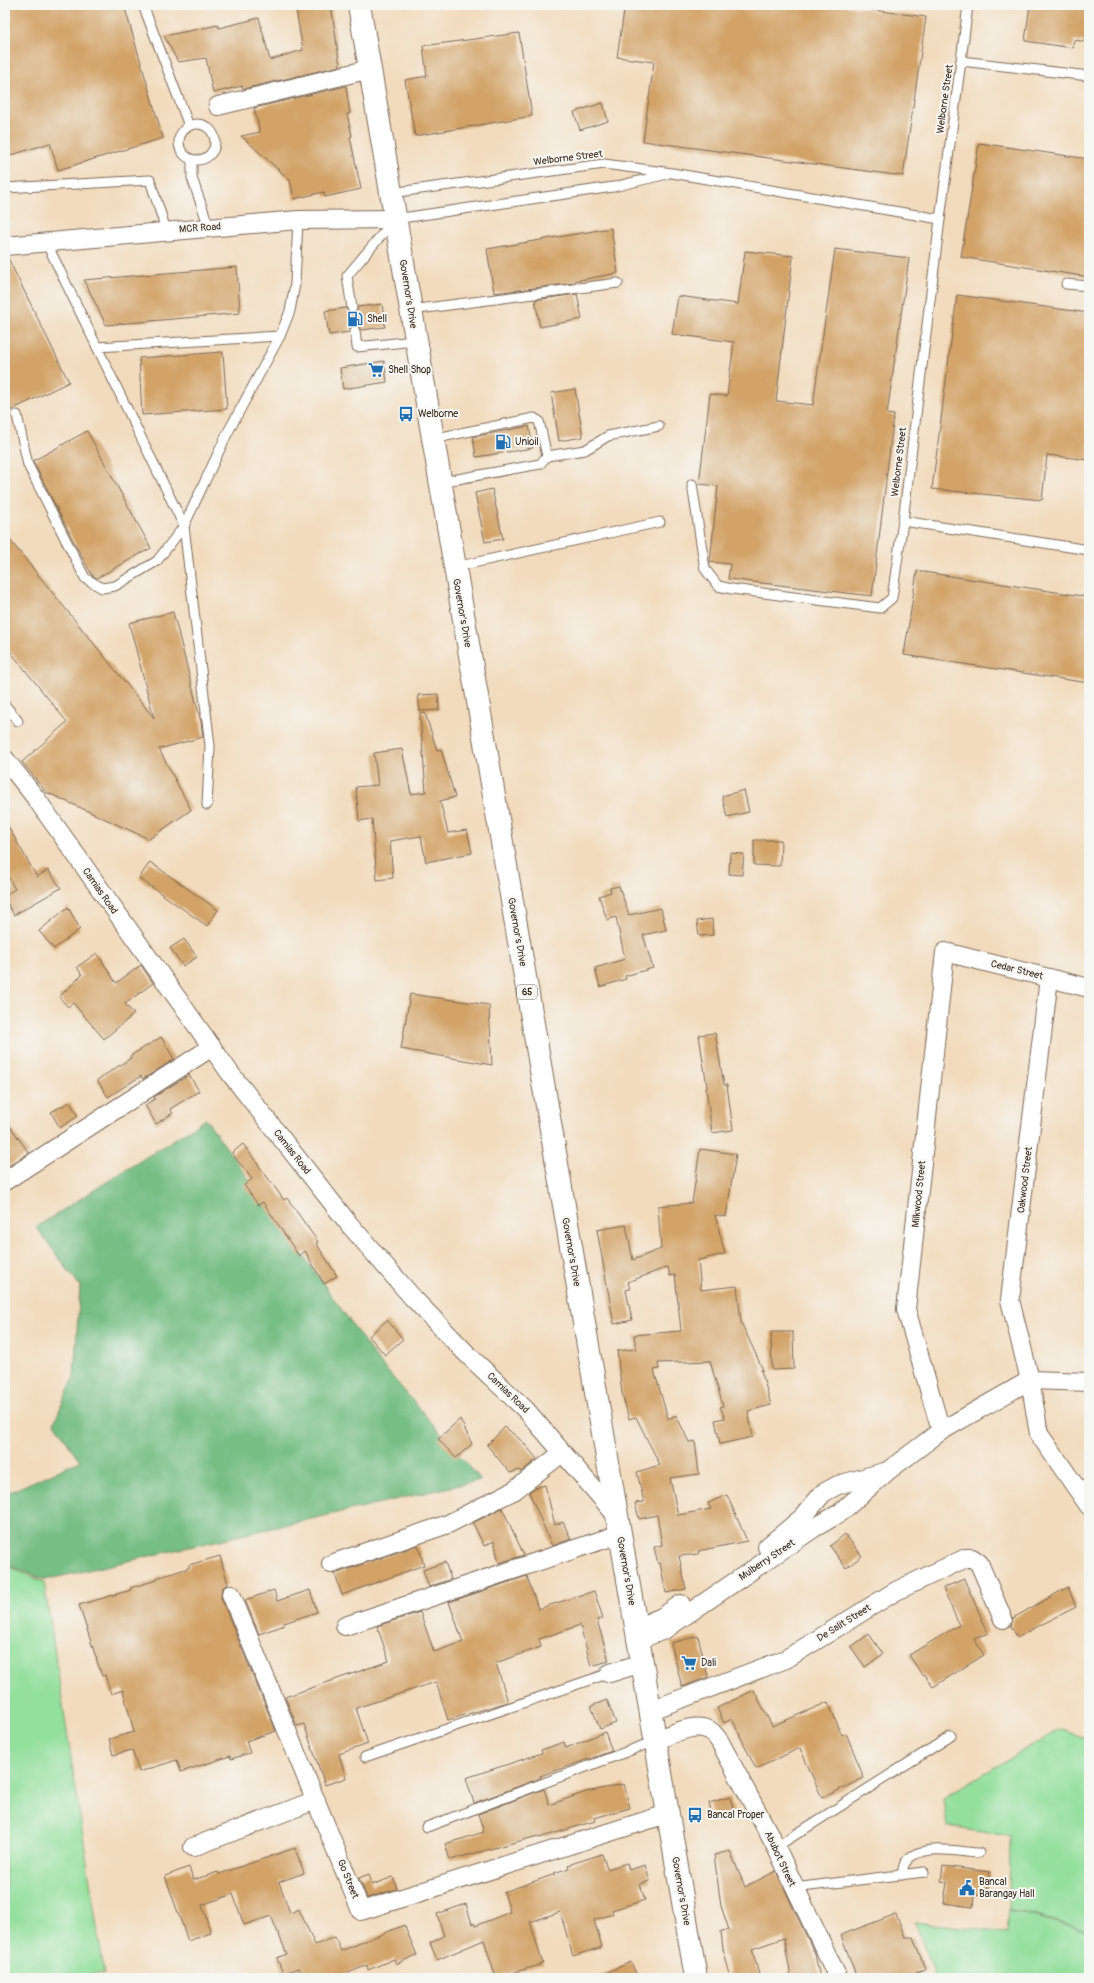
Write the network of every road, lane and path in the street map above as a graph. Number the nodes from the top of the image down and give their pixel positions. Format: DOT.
graph roads {
  1 [pos="143,5"];
  2 [pos="359,5"];
  3 [pos="968,5"];
  4 [pos="961,61"];
  5 [pos="370,68"];
  6 [pos="1089,76"];
  7 [pos="218,106"];
  8 [pos="189,126"];
  9 [pos="192,160"];
  10 [pos="672,173"];
  11 [pos="5,188"];
  12 [pos="391,193"];
  13 [pos="396,219"];
  14 [pos="940,219"];
  15 [pos="298,220"];
  16 [pos="209,227"];
  17 [pos="166,230"];
  18 [pos="46,242"];
  19 [pos="5,246"];
  20 [pos="618,283"];
  21 [pos="1066,284"];
  22 [pos="1089,286"];
  23 [pos="352,308"];
  24 [pos="411,310"];
  25 [pos="355,331"];
  26 [pos="280,336"];
  27 [pos="415,341"];
  28 [pos="97,348"];
  29 [pos="17,415"];
  30 [pos="659,426"];
  31 [pos="432,439"];
  32 [pos="547,456"];
  33 [pos="439,482"];
  34 [pos="692,484"];
  35 [pos="903,521"];
  36 [pos="660,522"];
  37 [pos="184,526"];
  38 [pos="1089,550"];
  39 [pos="454,567"];
  40 [pos="5,705"];
  41 [pos="18,721"];
  42 [pos="5,759"];
  43 [pos="207,806"];
  44 [pos="946,952"];
  45 [pos="1049,978"];
  46 [pos="1089,988"];
  47 [pos="212,1047"];
  48 [pos="5,1181"];
  49 [pos="1030,1380"];
  50 [pos="1089,1382"];
  51 [pos="941,1431"];
  52 [pos="562,1453"];
  53 [pos="889,1470"];
  54 [pos="1081,1484"];
  55 [pos="1089,1506"];
  56 [pos="618,1524"];
  57 [pos="331,1564"];
  58 [pos="231,1594"];
  59 [pos="1003,1619"];
  60 [pos="345,1626"];
  61 [pos="637,1634"];
  62 [pos="642,1663"];
  63 [pos="610,1673"];
  64 [pos="649,1711"];
  65 [pos="951,1736"];
  66 [pos="655,1741"];
  67 [pos="365,1757"];
  68 [pos="316,1800"];
  69 [pos="667,1814"];
  70 [pos="427,1827"];
  71 [pos="193,1847"];
  72 [pos="776,1847"];
  73 [pos="978,1853"];
  74 [pos="924,1872"];
  75 [pos="902,1875"];
  76 [pos="794,1888"];
  77 [pos="692,1977"];
  78 [pos="838,1978"];
  1 -- 8 [label="lane"];
  2 -- 5 [label="highway, Governor's Drive / 65"];
  3 -- 4 [label="lane"];
  4 -- 6 [label="lane, Welborne Street"];
  4 -- 14 [label="lane, Welborne Street"];
  5 -- 7 [label="street"];
  5 -- 12 [label="highway, Governor's Drive / 65"];
  8 -- 9 [label="lane"];
  8 -- 9 [label="lane"];
  9 -- 16 [label="lane"];
  10 -- 12 [label="lane, Welborne Street"];
  10 -- 13 [label="lane, Welborne Street"];
  10 -- 14 [label="lane, Welborne Street"];
  11 -- 17 [label="lane"];
  12 -- 13 [label="highway, Governor's Drive / 65"];
  13 -- 15 [label="street, MCR Road"];
  13 -- 23 [label="lane"];
  13 -- 24 [label="highway, Governor's Drive / 65"];
  14 -- 35 [label="lane, Welborne Street"];
  15 -- 16 [label="street, MCR Road"];
  15 -- 26 [label="lane"];
  16 -- 17 [label="street, MCR Road"];
  17 -- 18 [label="street, MCR Road"];
  18 -- 19 [label="street, MCR Road"];
  18 -- 28 [label="lane"];
  20 -- 24 [label="lane"];
  21 -- 22 [label="lane"];
  24 -- 27 [label="highway, Governor's Drive / 65"];
  25 -- 27 [label="lane"];
  26 -- 28 [label="lane"];
  26 -- 37 [label="lane"];
  27 -- 31 [label="highway, Governor's Drive / 65"];
  28 -- 37 [label="lane"];
  29 -- 37 [label="lane"];
  30 -- 32 [label="lane"];
  31 -- 32 [label="lane"];
  31 -- 33 [label="highway, Governor's Drive / 65"];
  32 -- 33 [label="lane"];
  33 -- 39 [label="highway, Governor's Drive / 65"];
  34 -- 35 [label="lane, Welborne Street"];
  35 -- 38 [label="lane"];
  36 -- 39 [label="lane"];
  37 -- 43 [label="lane"];
  39 -- 56 [label="highway, Governor's Drive / 65"];
  40 -- 41 [label="lane"];
  42 -- 47 [label="street, Camias Road"];
  44 -- 45 [label="street, Cedar Street"];
  44 -- 51 [label="street, Milkwood Street"];
  45 -- 46 [label="street, Cedar Street"];
  45 -- 49 [label="street, Oakwood Street"];
  47 -- 48 [label="street"];
  47 -- 52 [label="street, Camias Road"];
  49 -- 50 [label="street"];
  49 -- 51 [label="street, Mulberry Street"];
  49 -- 54 [label="street, Oakwood Street"];
  51 -- 53 [label="street, Mulberry Street"];
  52 -- 56 [label="street, Camias Road"];
  52 -- 57 [label="street"];
  53 -- 61 [label="street, Mulberry Street"];
  53 -- 61 [label="street, Mulberry Street"];
  54 -- 55 [label="street, Oakwood Street"];
  56 -- 60 [label="street"];
  56 -- 61 [label="highway, Governor's Drive / 65"];
  58 -- 68 [label="street, Go Street"];
  59 -- 64 [label="street, De Salit Street"];
  61 -- 62 [label="highway, Governor's Drive / 65"];
  62 -- 63 [label="street"];
  62 -- 64 [label="highway, Governor's Drive / 65"];
  63 -- 67 [label="lane"];
  64 -- 66 [label="highway, Governor's Drive / 65"];
  65 -- 72 [label="lane"];
  66 -- 69 [label="highway, Governor's Drive / 65"];
  66 -- 70 [label="lane"];
  66 -- 72 [label="street, Abubot Street"];
  68 -- 69 [label="street, Go Street"];
  68 -- 71 [label="street"];
  69 -- 77 [label="highway, Governor's Drive / 65"];
  72 -- 76 [label="street, Abubot Street"];
  73 -- 75 [label="lane"];
  74 -- 75 [label="lane"];
  75 -- 76 [label="lane"];
  76 -- 78 [label="street, Abubot Street"];
}
